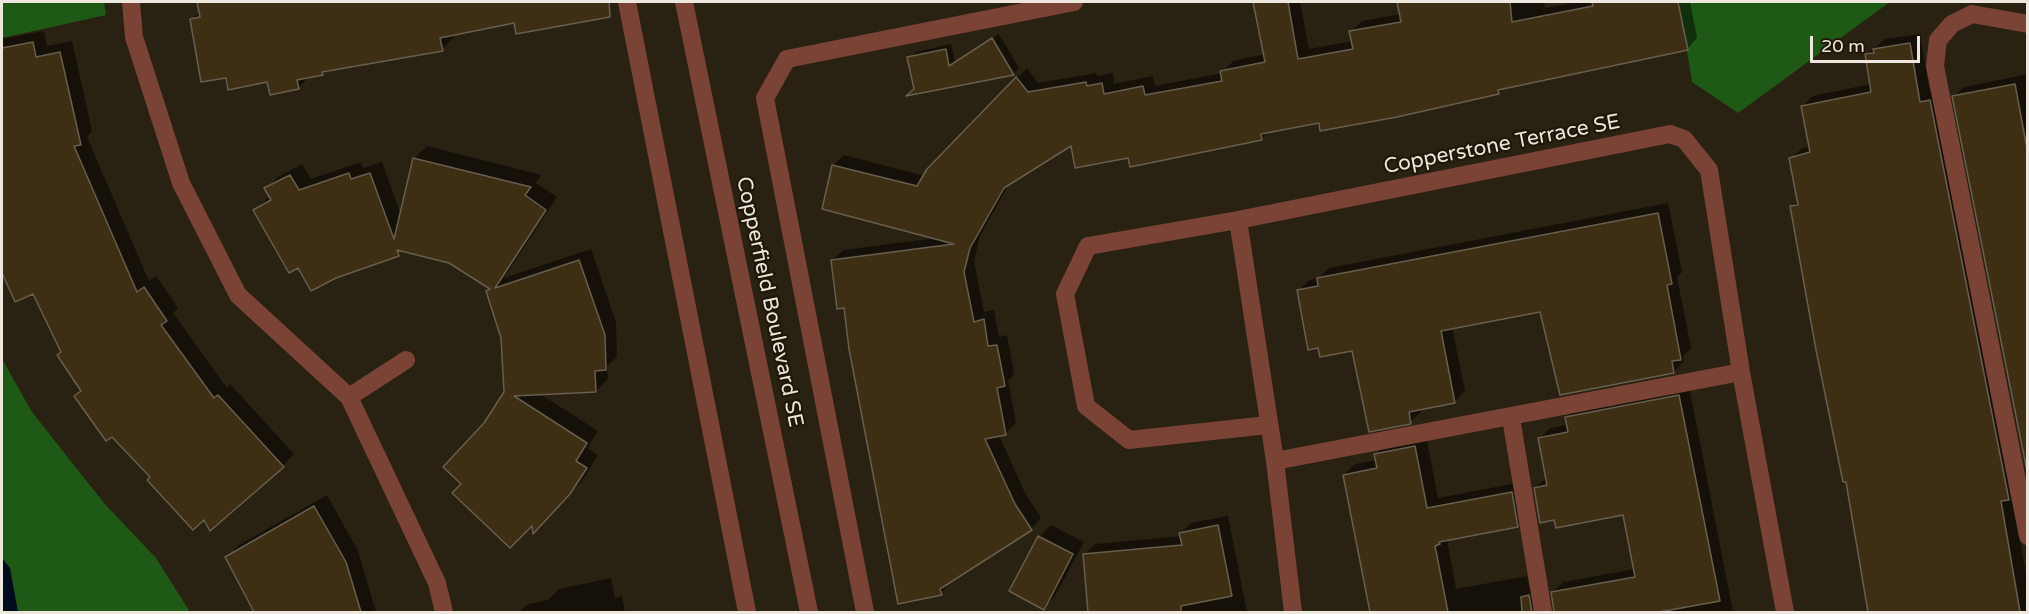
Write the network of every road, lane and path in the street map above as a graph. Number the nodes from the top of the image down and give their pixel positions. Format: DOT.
graph roads {
  1 [pos="131,2"];
  2 [pos="627,2"];
  3 [pos="684,2"];
  4 [pos="1074,2"];
  5 [pos="2028,24"];
  6 [pos="1238,220"];
  7 [pos="406,360"];
  8 [pos="1741,372"];
  9 [pos="349,397"];
  10 [pos="1511,418"];
  11 [pos="1268,425"];
  12 [pos="1275,460"];
  13 [pos="2028,536"];
  14 [pos="444,612"];
  15 [pos="747,612"];
  16 [pos="809,612"];
  17 [pos="865,612"];
  18 [pos="1293,612"];
  19 [pos="1543,612"];
  20 [pos="1785,612"];
  1 -- 9 [label="street"];
  2 -- 15 [label="street"];
  3 -- 16 [label="street, Copperfield Boulevard SE"];
  4 -- 17 [label="street"];
  5 -- 13 [label="street"];
  6 -- 8 [label="street, Copperstone Terrace SE"];
  6 -- 11 [label="street"];
  6 -- 11 [label="street"];
  7 -- 9 [label="street"];
  8 -- 10 [label="street"];
  8 -- 20 [label="street, Copperstone Terrace SE"];
  9 -- 14 [label="street"];
  10 -- 12 [label="street"];
  10 -- 19 [label="street"];
  11 -- 12 [label="street"];
  12 -- 18 [label="street"];
}
